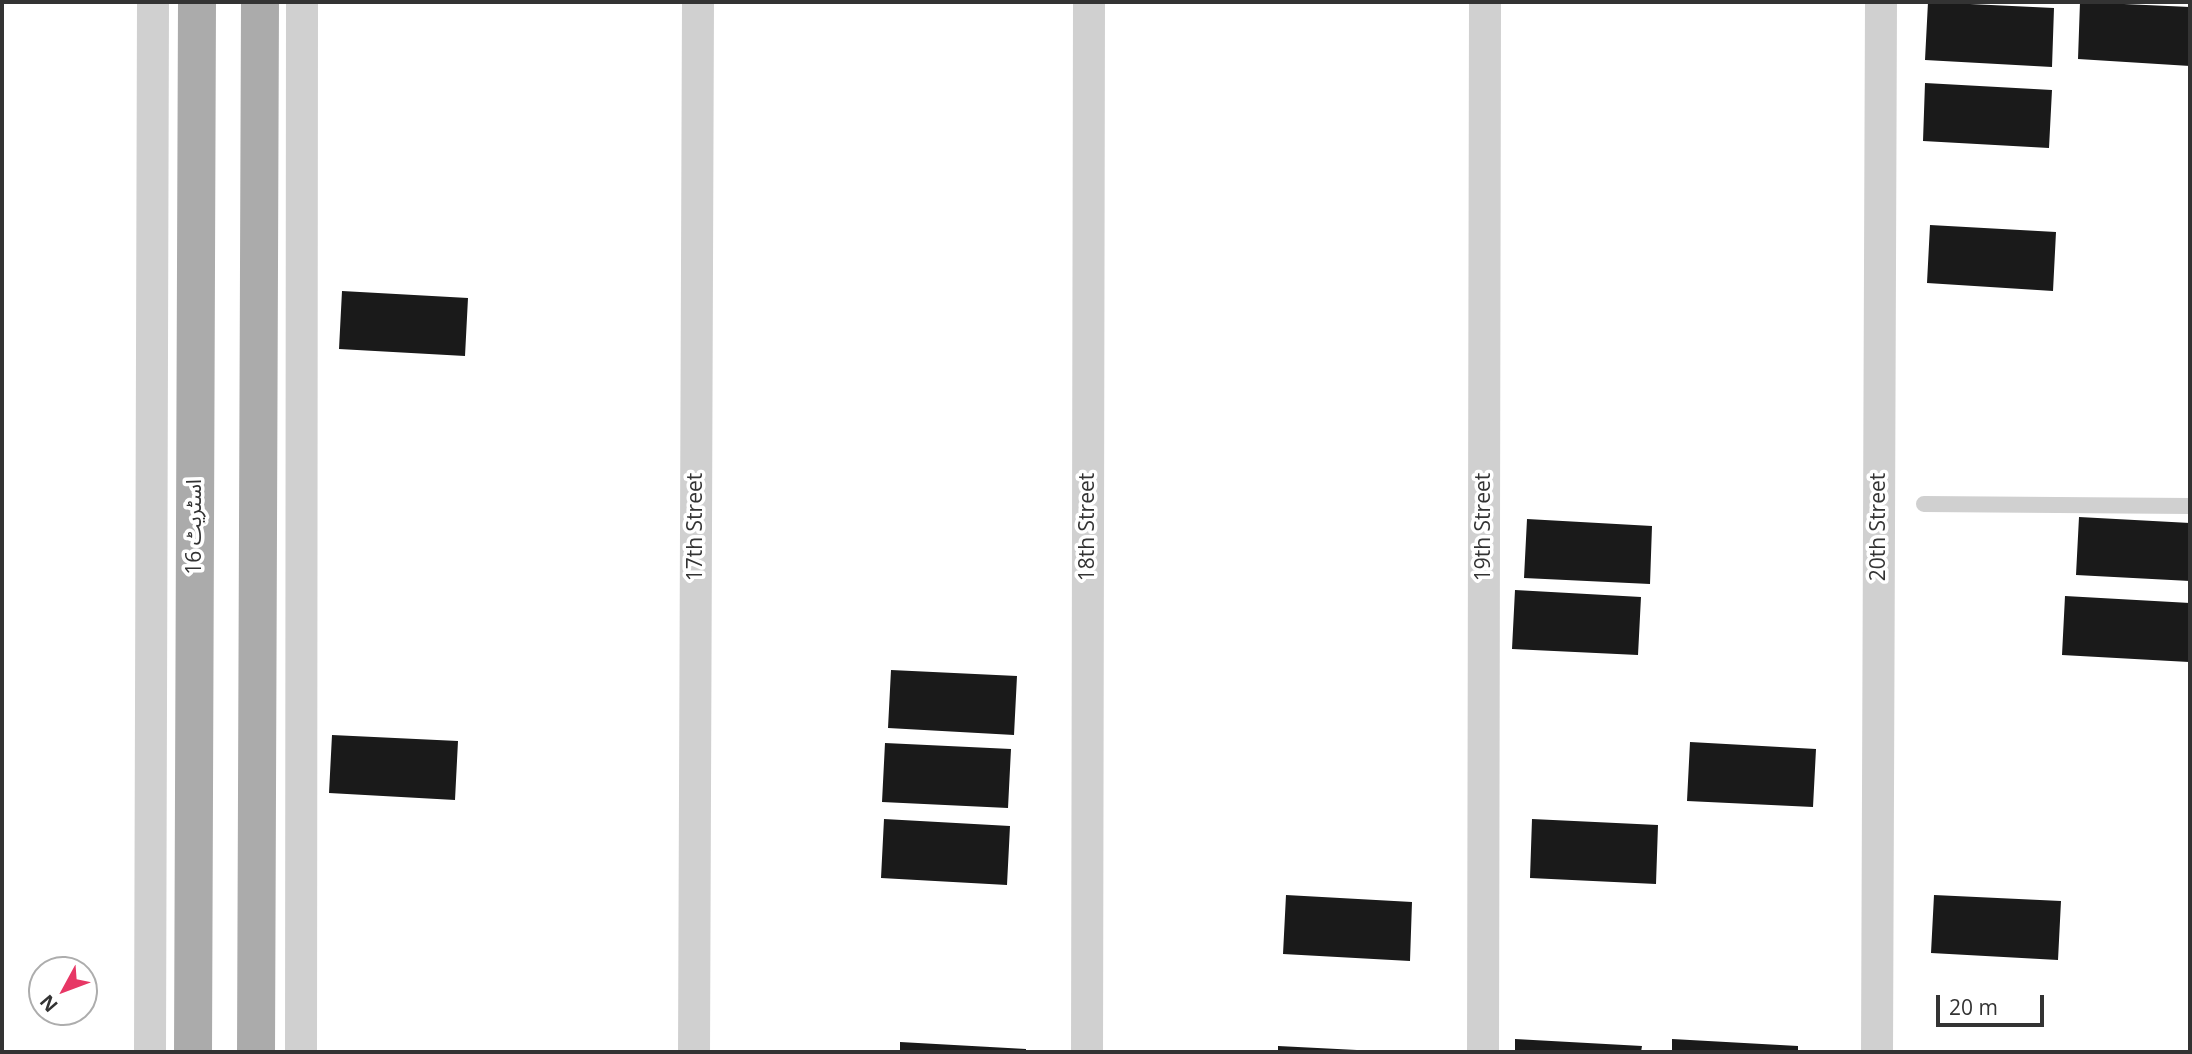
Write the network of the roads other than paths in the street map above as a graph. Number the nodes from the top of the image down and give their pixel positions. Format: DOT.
graph roads {
  1 [pos="153,2"];
  2 [pos="197,2"];
  3 [pos="260,2"];
  4 [pos="302,2"];
  5 [pos="698,2"];
  6 [pos="1089,2"];
  7 [pos="1485,2"];
  8 [pos="1881,2"];
  9 [pos="1924,504"];
  10 [pos="2190,506"];
  11 [pos="150,1052"];
  12 [pos="193,1052"];
  13 [pos="256,1052"];
  14 [pos="301,1052"];
  15 [pos="694,1052"];
  16 [pos="1087,1052"];
  17 [pos="1483,1052"];
  18 [pos="1877,1052"];
  1 -- 11 [label="street"];
  2 -- 12 [label="main road, اسٹریٹ 16"];
  3 -- 13 [label="main road"];
  4 -- 14 [label="street"];
  5 -- 15 [label="street, 17th Street"];
  6 -- 16 [label="street, 18th Street"];
  7 -- 17 [label="street, 19th Street"];
  8 -- 18 [label="street, 20th Street"];
  9 -- 10 [label="lane"];
}
